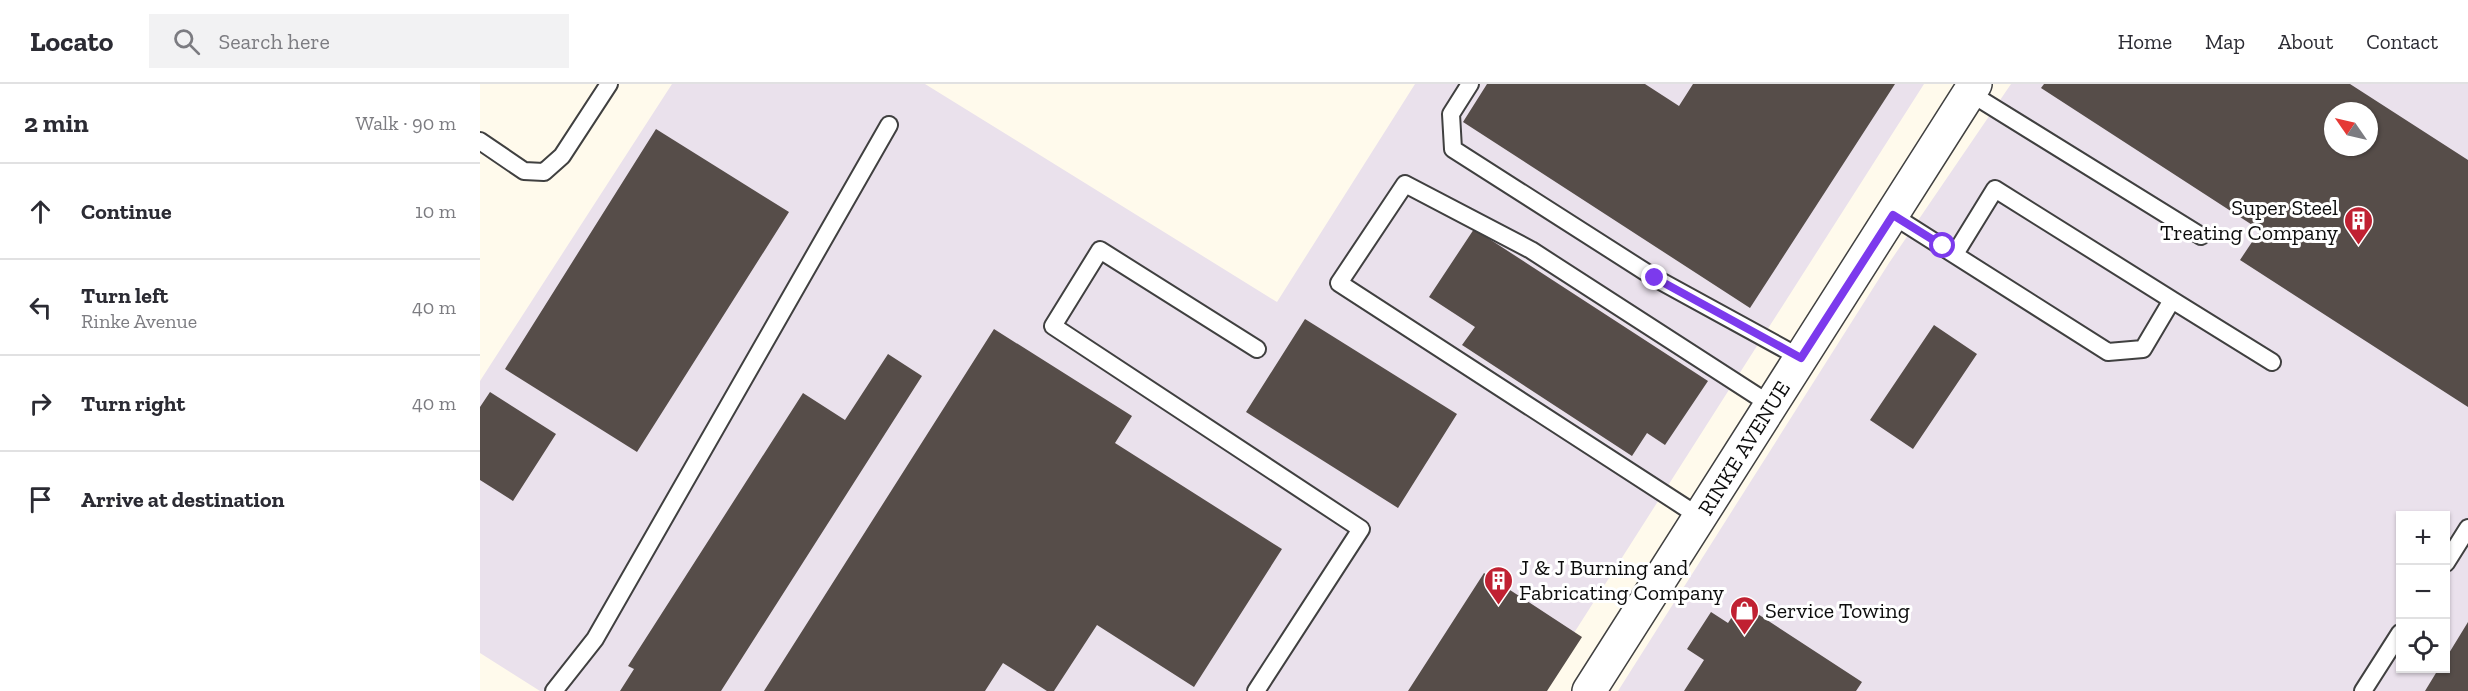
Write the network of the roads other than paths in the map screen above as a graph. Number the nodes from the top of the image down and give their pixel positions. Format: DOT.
graph roads {
  1 [pos="609,84"];
  2 [pos="1470,84"];
  3 [pos="1972,88"];
  4 [pos="889,124"];
  5 [pos="480,141"];
  6 [pos="1893,215"];
  7 [pos="2201,236"];
  8 [pos="1955,254"];
  9 [pos="2172,300"];
  10 [pos="1257,349"];
  11 [pos="1801,358"];
  12 [pos="2272,362"];
  13 [pos="1771,405"];
  14 [pos="1700,517"];
  15 [pos="2468,528"];
  16 [pos="2450,555"];
  17 [pos="2396,639"];
  18 [pos="554,691"];
  19 [pos="1256,691"];
  20 [pos="1589,691"];
  21 [pos="2363,691"];
  1 -- 5 [label="lane"];
  2 -- 11 [label="lane"];
  3 -- 6 [label="street, RINKE AVENUE"];
  3 -- 7 [label="lane"];
  4 -- 18 [label="lane"];
  6 -- 8 [label="lane"];
  6 -- 11 [label="street, RINKE AVENUE"];
  8 -- 9 [label="lane"];
  8 -- 9 [label="lane"];
  9 -- 12 [label="lane"];
  10 -- 19 [label="lane"];
  11 -- 13 [label="street, RINKE AVENUE"];
  13 -- 14 [label="street, RINKE AVENUE"];
  13 -- 14 [label="lane"];
  14 -- 20 [label="street, RINKE AVENUE"];
  15 -- 16 [label="lane"];
  17 -- 21 [label="lane"];
}
